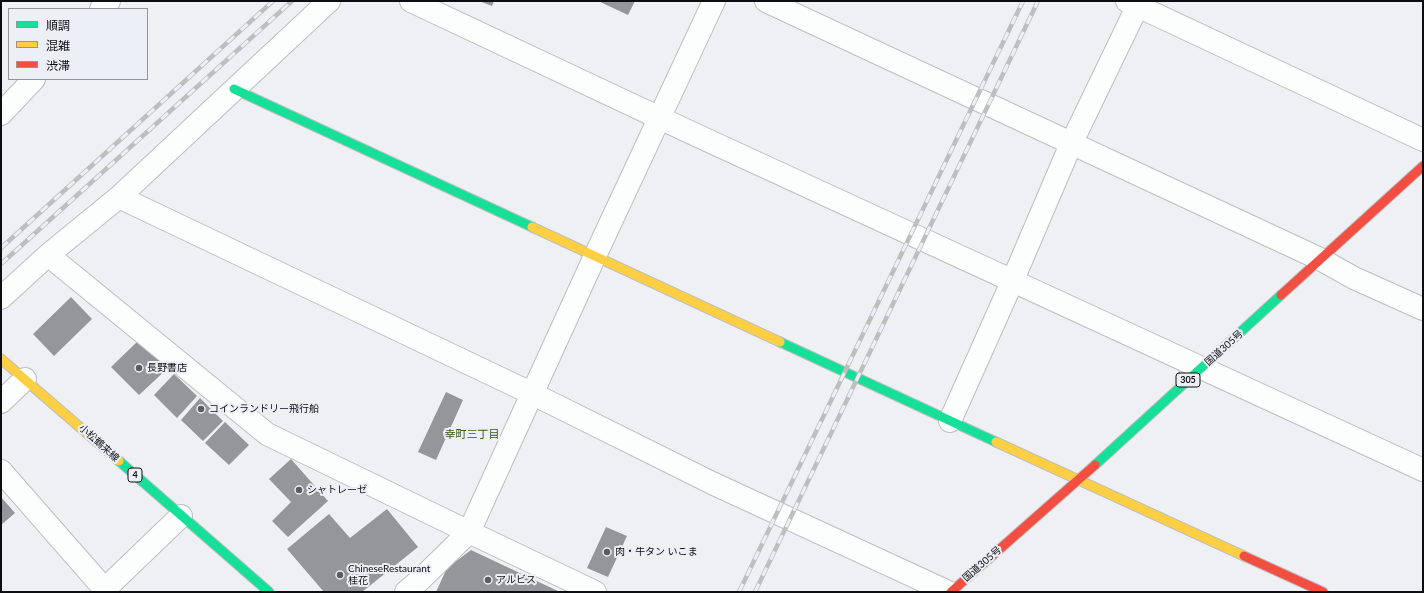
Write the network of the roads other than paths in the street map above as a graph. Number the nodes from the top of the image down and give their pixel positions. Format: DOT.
graph roads {
  1 [pos="329,1"];
  2 [pos="411,1"];
  3 [pos="714,1"];
  4 [pos="766,1"];
  5 [pos="1135,3"];
  6 [pos="33,80"];
  7 [pos="234,89"];
  8 [pos="1,114"];
  9 [pos="658,118"];
  10 [pos="1423,140"];
  11 [pos="1072,144"];
  12 [pos="1423,166"];
  13 [pos="118,197"];
  14 [pos="48,255"];
  15 [pos="595,256"];
  16 [pos="1320,259"];
  17 [pos="1012,282"];
  18 [pos="1,298"];
  19 [pos="1423,309"];
  20 [pos="1,359"];
  21 [pos="1201,369"];
  22 [pos="25,379"];
  23 [pos="533,394"];
  24 [pos="1,402"];
  25 [pos="950,421"];
  26 [pos="1,470"];
  27 [pos="1423,470"];
  28 [pos="1079,480"];
  29 [pos="181,516"];
  30 [pos="469,532"];
  31 [pos="105,591"];
  32 [pos="269,592"];
  33 [pos="406,592"];
  34 [pos="595,592"];
  35 [pos="950,592"];
  36 [pos="1323,592"];
  1 -- 7 [label="street"];
  2 -- 9 [label="street"];
  3 -- 9 [label="street"];
  4 -- 11 [label="street"];
  5 -- 10 [label="street"];
  5 -- 11 [label="street"];
  6 -- 8 [label="street"];
  7 -- 13 [label="street"];
  7 -- 15 [label="main road"];
  9 -- 15 [label="street"];
  9 -- 17 [label="street"];
  11 -- 16 [label="street"];
  11 -- 17 [label="street"];
  12 -- 16 [label="main road, 国道305号 / 305"];
  13 -- 14 [label="street"];
  13 -- 23 [label="street"];
  14 -- 18 [label="street"];
  14 -- 30 [label="street"];
  15 -- 23 [label="street"];
  15 -- 25 [label="main road"];
  16 -- 19 [label="street"];
  16 -- 21 [label="main road, 国道305号 / 305"];
  17 -- 21 [label="street"];
  17 -- 25 [label="street"];
  20 -- 22 [label="main road, 小松鶴来線 / 4"];
  21 -- 27 [label="street"];
  21 -- 28 [label="main road, 国道305号 / 305"];
  22 -- 24 [label="street"];
  22 -- 29 [label="main road, 小松鶴来線 / 4"];
  23 -- 30 [label="street"];
  23 -- 35 [label="street"];
  25 -- 28 [label="main road"];
  26 -- 31 [label="street"];
  28 -- 35 [label="main road, 国道305号 / 305"];
  28 -- 36 [label="main road"];
  29 -- 31 [label="street"];
  29 -- 32 [label="main road, 小松鶴来線 / 4"];
  30 -- 33 [label="street"];
  30 -- 34 [label="street"];
}
